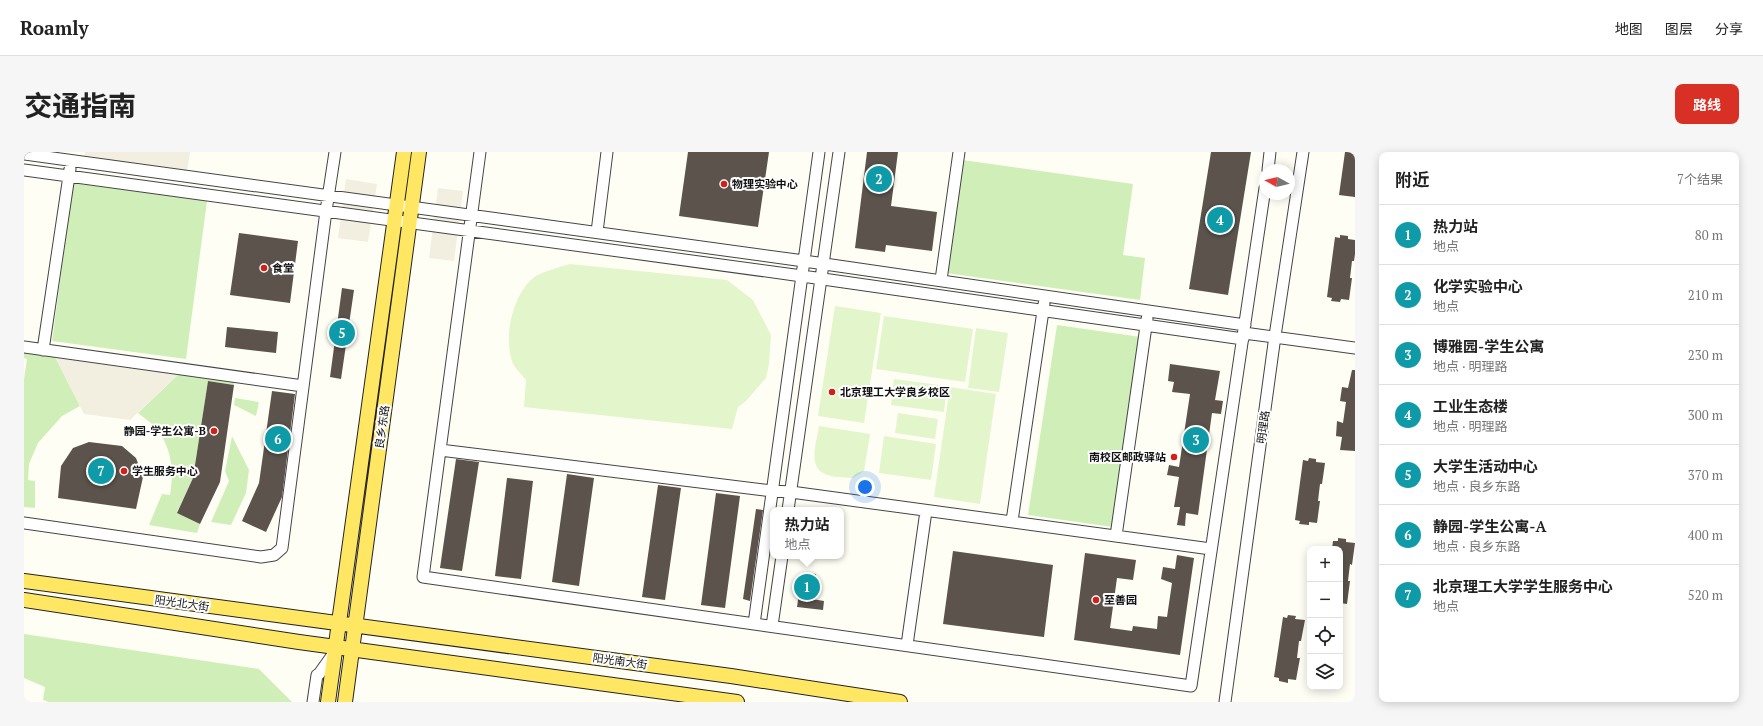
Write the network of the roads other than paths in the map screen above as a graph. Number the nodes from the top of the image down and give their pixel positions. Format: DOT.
graph roads {
  1 [pos="335,152"];
  2 [pos="404,152"];
  3 [pos="419,152"];
  4 [pos="480,152"];
  5 [pos="607,152"];
  6 [pos="819,152"];
  7 [pos="839,152"];
  8 [pos="959,152"];
  9 [pos="1270,152"];
  10 [pos="1303,152"];
  11 [pos="24,154"];
  12 [pos="71,160"];
  13 [pos="1269,164"];
  14 [pos="24,170"];
  15 [pos="69,176"];
  16 [pos="328,196"];
  17 [pos="1263,200"];
  18 [pos="397,206"];
  19 [pos="412,208"];
  20 [pos="326,211"];
  21 [pos="465,215"];
  22 [pos="395,220"];
  23 [pos="410,222"];
  24 [pos="463,230"];
  25 [pos="596,232"];
  26 [pos="804,261"];
  27 [pos="823,263"];
  28 [pos="802,276"];
  29 [pos="821,279"];
  30 [pos="940,280"];
  31 [pos="1045,296"];
  32 [pos="1043,310"];
  33 [pos="1148,311"];
  34 [pos="1146,325"];
  35 [pos="1244,332"];
  36 [pos="1275,336"];
  37 [pos="24,347"];
  38 [pos="1355,348"];
  39 [pos="43,350"];
  40 [pos="303,386"];
  41 [pos="440,450"];
  42 [pos="772,491"];
  43 [pos="791,492"];
  44 [pos="788,507"];
  45 [pos="926,511"];
  46 [pos="1012,521"];
  47 [pos="24,523"];
  48 [pos="1116,536"];
  49 [pos="1211,549"];
  50 [pos="782,559"];
  51 [pos="24,581"];
  52 [pos="24,600"];
  53 [pos="340,623"];
  54 [pos="754,624"];
  55 [pos="355,625"];
  56 [pos="772,626"];
  57 [pos="907,646"];
  58 [pos="336,649"];
  59 [pos="352,649"];
  60 [pos="313,702"];
  61 [pos="328,702"];
  62 [pos="344,702"];
  63 [pos="737,702"];
  64 [pos="900,702"];
  65 [pos="1225,702"];
  1 -- 16 [label="street"];
  2 -- 18 [label="main road, 良乡东路"];
  3 -- 19 [label="main road, 良乡东路"];
  4 -- 21 [label="street"];
  5 -- 25 [label="street"];
  6 -- 26 [label="street"];
  7 -- 27 [label="street"];
  8 -- 30 [label="street"];
  9 -- 13 [label="street"];
  10 -- 36 [label="street, 明理路"];
  11 -- 12 [label="street"];
  12 -- 15 [label="street"];
  12 -- 16 [label="street"];
  14 -- 15 [label="street"];
  15 -- 20 [label="street"];
  15 -- 39 [label="street"];
  16 -- 18 [label="street"];
  16 -- 20 [label="street"];
  17 -- 35 [label="street"];
  18 -- 19 [label="street"];
  18 -- 22 [label="main road, 良乡东路"];
  19 -- 21 [label="street"];
  19 -- 23 [label="main road, 良乡东路"];
  20 -- 22 [label="street"];
  20 -- 40 [label="street"];
  21 -- 24 [label="street"];
  21 -- 25 [label="street"];
  22 -- 23 [label="street"];
  22 -- 53 [label="main road, 良乡东路"];
  23 -- 24 [label="street"];
  23 -- 55 [label="main road, 良乡东路"];
  24 -- 28 [label="street"];
  24 -- 41 [label="street"];
  25 -- 26 [label="street"];
  26 -- 27 [label="street"];
  26 -- 28 [label="street"];
  27 -- 29 [label="street"];
  27 -- 30 [label="street"];
  28 -- 29 [label="street"];
  28 -- 42 [label="street"];
  29 -- 32 [label="street"];
  29 -- 43 [label="street"];
  30 -- 31 [label="street"];
  31 -- 32 [label="street"];
  31 -- 33 [label="street"];
  32 -- 34 [label="street"];
  32 -- 46 [label="street"];
  33 -- 34 [label="street"];
  33 -- 35 [label="street"];
  34 -- 35 [label="street"];
  34 -- 48 [label="street"];
  35 -- 36 [label="street"];
  35 -- 49 [label="street"];
  36 -- 38 [label="street"];
  36 -- 65 [label="street, 明理路"];
  37 -- 39 [label="street"];
  39 -- 40 [label="street"];
  40 -- 47 [label="street"];
  41 -- 42 [label="street"];
  41 -- 54 [label="street"];
  42 -- 43 [label="street"];
  42 -- 54 [label="street"];
  43 -- 44 [label="street"];
  43 -- 45 [label="street"];
  45 -- 46 [label="street"];
  45 -- 57 [label="street"];
  46 -- 48 [label="street"];
  48 -- 49 [label="street"];
  49 -- 57 [label="street"];
  50 -- 56 [label="street"];
  51 -- 53 [label="main road, 阳光北大街"];
  52 -- 58 [label="main road, 阳光北大街"];
  53 -- 55 [label="main road, 阳光南大街"];
  53 -- 58 [label="main road, 良乡东路"];
  54 -- 56 [label="street"];
  55 -- 59 [label="main road, 良乡东路"];
  55 -- 64 [label="main road, 阳光南大街"];
  56 -- 57 [label="street"];
  58 -- 59 [label="main road"];
  58 -- 60 [label="street"];
  58 -- 61 [label="main road"];
  59 -- 62 [label="main road, 良乡东路"];
  59 -- 63 [label="main road"];
}
